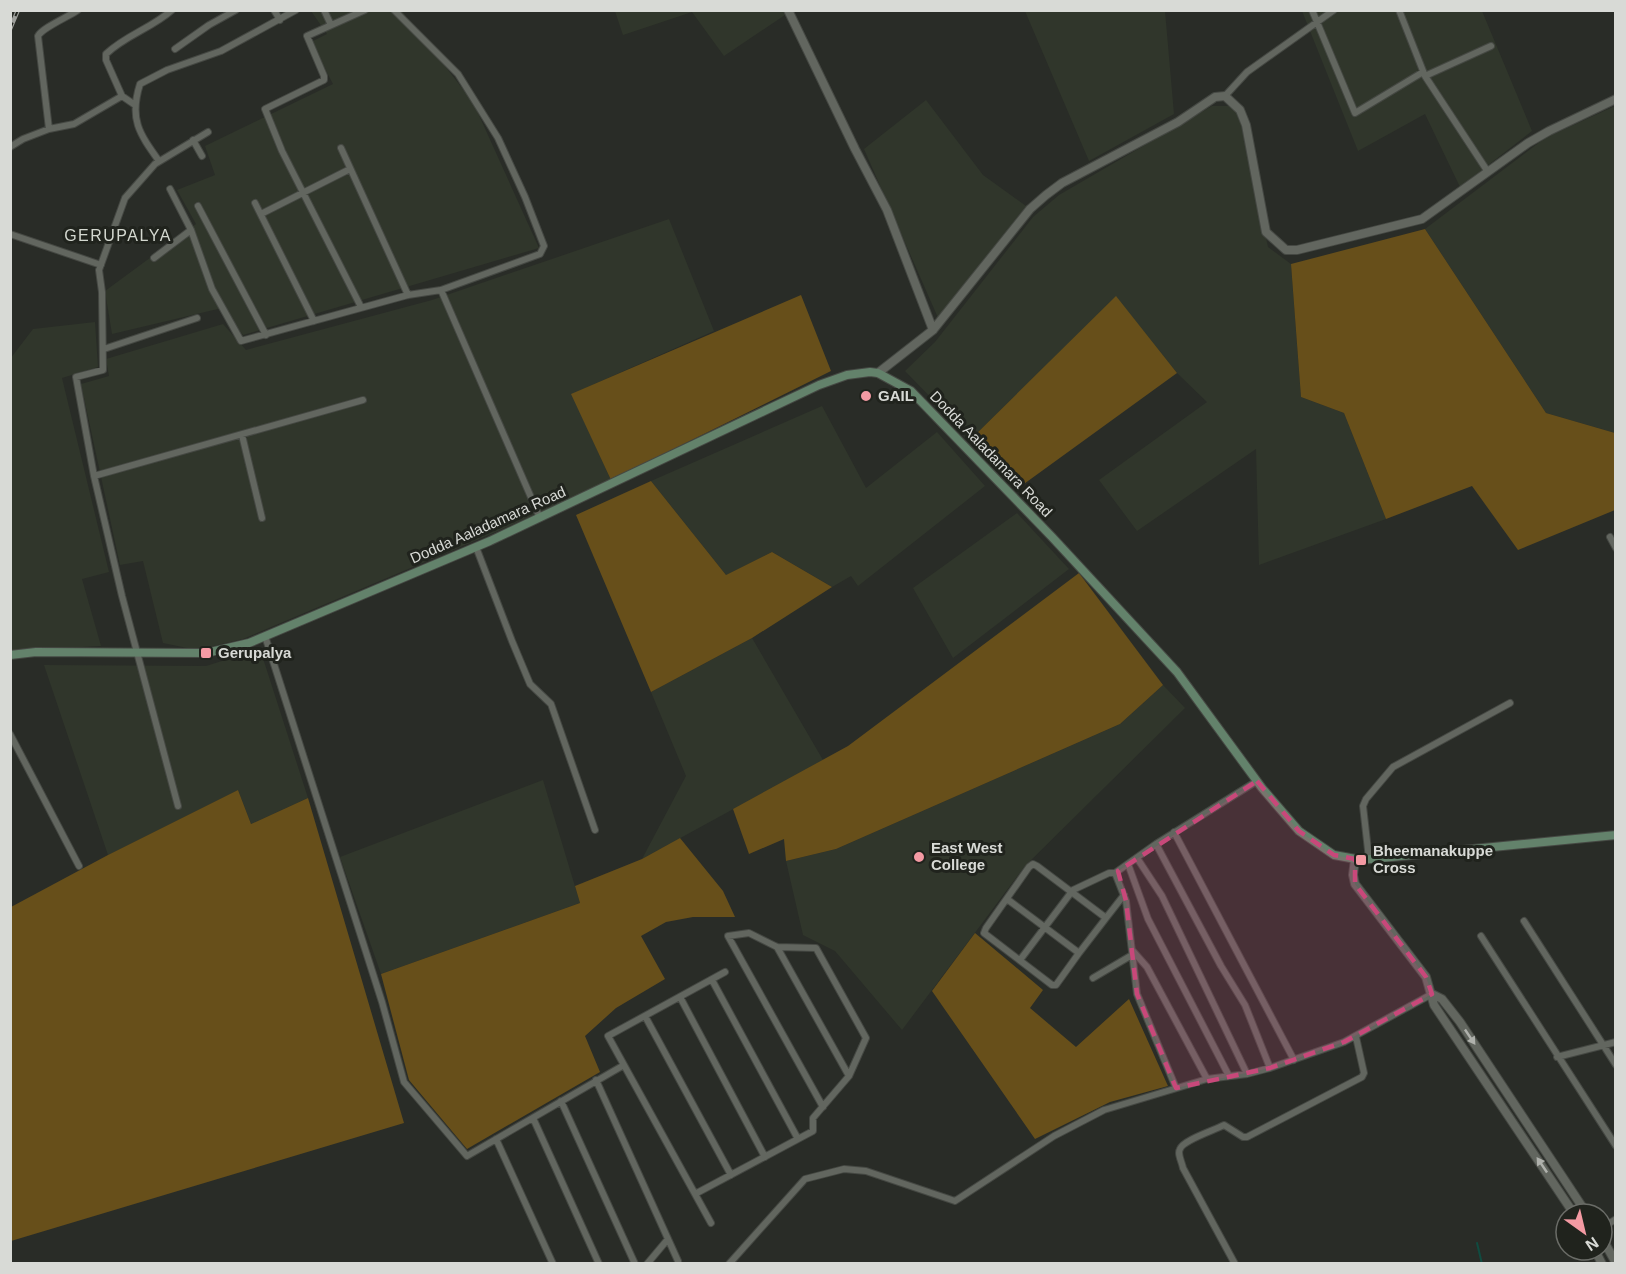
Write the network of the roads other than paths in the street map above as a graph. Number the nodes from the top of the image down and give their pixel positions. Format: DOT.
graph roads {
  1 [pos="78,10"];
  2 [pos="172,10"];
  3 [pos="274,10"];
  4 [pos="296,10"];
  5 [pos="324,10"];
  6 [pos="365,10"];
  7 [pos="394,10"];
  8 [pos="788,10"];
  9 [pos="1312,10"];
  10 [pos="1334,10"];
  11 [pos="1400,10"];
  12 [pos="235,11"];
  13 [pos="280,20"];
  14 [pos="1317,23"];
  15 [pos="331,25"];
  16 [pos="1491,46"];
  17 [pos="175,49"];
  18 [pos="1424,74"];
  19 [pos="122,96"];
  20 [pos="1225,96"];
  21 [pos="1616,99"];
  22 [pos="135,105"];
  23 [pos="49,129"];
  24 [pos="189,131"];
  25 [pos="208,132"];
  26 [pos="194,140"];
  27 [pos="10,147"];
  28 [pos="341,148"];
  29 [pos="202,156"];
  30 [pos="159,161"];
  31 [pos="350,169"];
  32 [pos="1488,172"];
  33 [pos="170,189"];
  34 [pos="303,192"];
  35 [pos="255,203"];
  36 [pos="198,206"];
  37 [pos="261,214"];
  38 [pos="191,230"];
  39 [pos="10,234"];
  40 [pos="154,258"];
  41 [pos="101,265"];
  42 [pos="441,290"];
  43 [pos="408,295"];
  44 [pos="361,307"];
  45 [pos="197,318"];
  46 [pos="314,321"];
  47 [pos="933,330"];
  48 [pos="266,335"];
  49 [pos="104,349"];
  50 [pos="878,373"];
  51 [pos="363,400"];
  52 [pos="242,435"];
  53 [pos="94,476"];
  54 [pos="262,518"];
  55 [pos="540,518"];
  56 [pos="1611,537"];
  57 [pos="476,547"];
  58 [pos="1616,548"];
  59 [pos="265,636"];
  60 [pos="138,652"];
  61 [pos="10,655"];
  62 [pos="1510,703"];
  63 [pos="10,734"];
  64 [pos="1257,781"];
  65 [pos="178,806"];
  66 [pos="595,830"];
  67 [pos="1174,832"];
  68 [pos="1616,835"];
  69 [pos="1156,844"];
  70 [pos="1137,858"];
  71 [pos="1355,859"];
  72 [pos="1369,859"];
  73 [pos="1128,864"];
  74 [pos="79,866"];
  75 [pos="1115,873"];
  76 [pos="1071,893"];
  77 [pos="1124,895"];
  78 [pos="1007,899"];
  79 [pos="1106,918"];
  80 [pos="1524,921"];
  81 [pos="1044,926"];
  82 [pos="1480,936"];
  83 [pos="777,947"];
  84 [pos="1132,952"];
  85 [pos="1079,953"];
  86 [pos="1020,960"];
  87 [pos="725,972"];
  88 [pos="1093,978"];
  89 [pos="712,980"];
  90 [pos="1432,994"];
  91 [pos="680,997"];
  92 [pos="645,1016"];
  93 [pos="1356,1036"];
  94 [pos="1616,1042"];
  95 [pos="1603,1046"];
  96 [pos="1557,1057"];
  97 [pos="1294,1060"];
  98 [pos="624,1065"];
  99 [pos="1616,1065"];
  100 [pos="1270,1068"];
  101 [pos="1247,1074"];
  102 [pos="1229,1076"];
  103 [pos="849,1077"];
  104 [pos="1207,1079"];
  105 [pos="596,1080"];
  106 [pos="1176,1088"];
  107 [pos="561,1101"];
  108 [pos="823,1107"];
  109 [pos="533,1118"];
  110 [pos="496,1139"];
  111 [pos="798,1139"];
  112 [pos="1616,1146"];
  113 [pos="765,1157"];
  114 [pos="731,1175"];
  115 [pos="695,1194"];
  116 [pos="1566,1202"];
  117 [pos="1579,1202"];
  118 [pos="711,1223"];
  119 [pos="668,1239"];
  120 [pos="678,1261"];
  121 [pos="552,1263"];
  122 [pos="599,1263"];
  123 [pos="635,1263"];
  124 [pos="647,1263"];
  125 [pos="729,1263"];
  126 [pos="1235,1263"];
  1 -- 23 [label="street"];
  2 -- 19 [label="street"];
  3 -- 13 [label="street"];
  4 -- 13 [label="street"];
  5 -- 15 [label="street"];
  6 -- 15 [label="street"];
  7 -- 42 [label="street"];
  8 -- 47 [label="street"];
  9 -- 14 [label="street"];
  10 -- 14 [label="street"];
  11 -- 18 [label="street"];
  12 -- 17 [label="street"];
  13 -- 22 [label="street"];
  14 -- 18 [label="street"];
  14 -- 20 [label="street"];
  15 -- 34 [label="street"];
  16 -- 18 [label="street"];
  18 -- 32 [label="street"];
  19 -- 22 [label="street"];
  19 -- 23 [label="street"];
  20 -- 32 [label="street"];
  20 -- 47 [label="street"];
  21 -- 32 [label="street"];
  22 -- 30 [label="street"];
  23 -- 27 [label="street"];
  24 -- 26 [label="street"];
  25 -- 26 [label="street"];
  26 -- 29 [label="street"];
  26 -- 30 [label="street"];
  28 -- 31 [label="street"];
  30 -- 41 [label="street"];
  31 -- 34 [label="street"];
  31 -- 43 [label="street"];
  33 -- 38 [label="street"];
  34 -- 37 [label="street"];
  34 -- 44 [label="street"];
  35 -- 37 [label="street"];
  36 -- 48 [label="street"];
  37 -- 46 [label="street"];
  38 -- 40 [label="street"];
  38 -- 48 [label="street"];
  39 -- 41 [label="street"];
  41 -- 49 [label="street"];
  42 -- 43 [label="street"];
  42 -- 55 [label="street"];
  43 -- 44 [label="street"];
  44 -- 46 [label="street"];
  45 -- 49 [label="street"];
  46 -- 48 [label="street"];
  47 -- 50 [label="street"];
  49 -- 53 [label="street"];
  50 -- 55 [label="main road, Dodda Aaladamara Road"];
  50 -- 64 [label="main road, Dodda Aaladamara Road"];
  51 -- 52 [label="street"];
  52 -- 53 [label="street"];
  52 -- 54 [label="street"];
  53 -- 60 [label="street"];
  55 -- 57 [label="main road, Dodda Aaladamara Road"];
  56 -- 58 [label="street"];
  57 -- 59 [label="main road, Dodda Aaladamara Road"];
  57 -- 66 [label="street"];
  59 -- 60 [label="main road, Dodda Aaladamara Road"];
  59 -- 110 [label="street"];
  60 -- 61 [label="main road, Dodda Aaladamara Road"];
  60 -- 65 [label="street"];
  62 -- 72 [label="street"];
  63 -- 74 [label="street"];
  64 -- 67 [label="street"];
  64 -- 71 [label="main road, Dodda Aaladamara Road"];
  67 -- 69 [label="street"];
  67 -- 97 [label="street"];
  68 -- 72 [label="main road, Dodda Aaladamara Road"];
  69 -- 70 [label="street"];
  69 -- 100 [label="street"];
  70 -- 73 [label="street"];
  70 -- 101 [label="street"];
  71 -- 72 [label="main road, Dodda Aaladamara Road"];
  71 -- 90 [label="street"];
  73 -- 75 [label="street"];
  73 -- 102 [label="street"];
  75 -- 76 [label="street"];
  75 -- 77 [label="street"];
  76 -- 78 [label="street"];
  76 -- 79 [label="street"];
  76 -- 81 [label="street"];
  77 -- 79 [label="street"];
  77 -- 84 [label="street"];
  78 -- 81 [label="street"];
  78 -- 86 [label="street"];
  79 -- 85 [label="street"];
  80 -- 95 [label="street"];
  81 -- 85 [label="street"];
  81 -- 86 [label="street"];
  82 -- 96 [label="street"];
  83 -- 103 [label="street"];
  83 -- 103 [label="street"];
  83 -- 108 [label="street"];
  84 -- 88 [label="street"];
  84 -- 104 [label="street"];
  84 -- 106 [label="street"];
  85 -- 86 [label="street"];
  87 -- 89 [label="street"];
  89 -- 91 [label="street"];
  89 -- 111 [label="street"];
  90 -- 93 [label="street"];
  116 -- 90 [label="street, one-way"];
  90 -- 117 [label="street, one-way"];
  91 -- 92 [label="street"];
  91 -- 113 [label="street"];
  92 -- 98 [label="street"];
  92 -- 114 [label="street"];
  93 -- 97 [label="street"];
  93 -- 126 [label="street"];
  94 -- 95 [label="street"];
  95 -- 96 [label="street"];
  95 -- 99 [label="street"];
  96 -- 112 [label="street"];
  97 -- 100 [label="street"];
  98 -- 105 [label="street"];
  98 -- 115 [label="street"];
  100 -- 101 [label="street"];
  101 -- 102 [label="street"];
  102 -- 104 [label="street"];
  103 -- 108 [label="street"];
  104 -- 106 [label="street"];
  105 -- 107 [label="street"];
  105 -- 119 [label="street"];
  106 -- 125 [label="street"];
  107 -- 109 [label="street"];
  107 -- 123 [label="street"];
  108 -- 111 [label="street"];
  109 -- 110 [label="street"];
  109 -- 122 [label="street"];
  110 -- 121 [label="street"];
  111 -- 113 [label="street"];
  113 -- 114 [label="street"];
  114 -- 115 [label="street"];
  115 -- 118 [label="street"];
  119 -- 120 [label="street"];
  119 -- 124 [label="street"];
}
